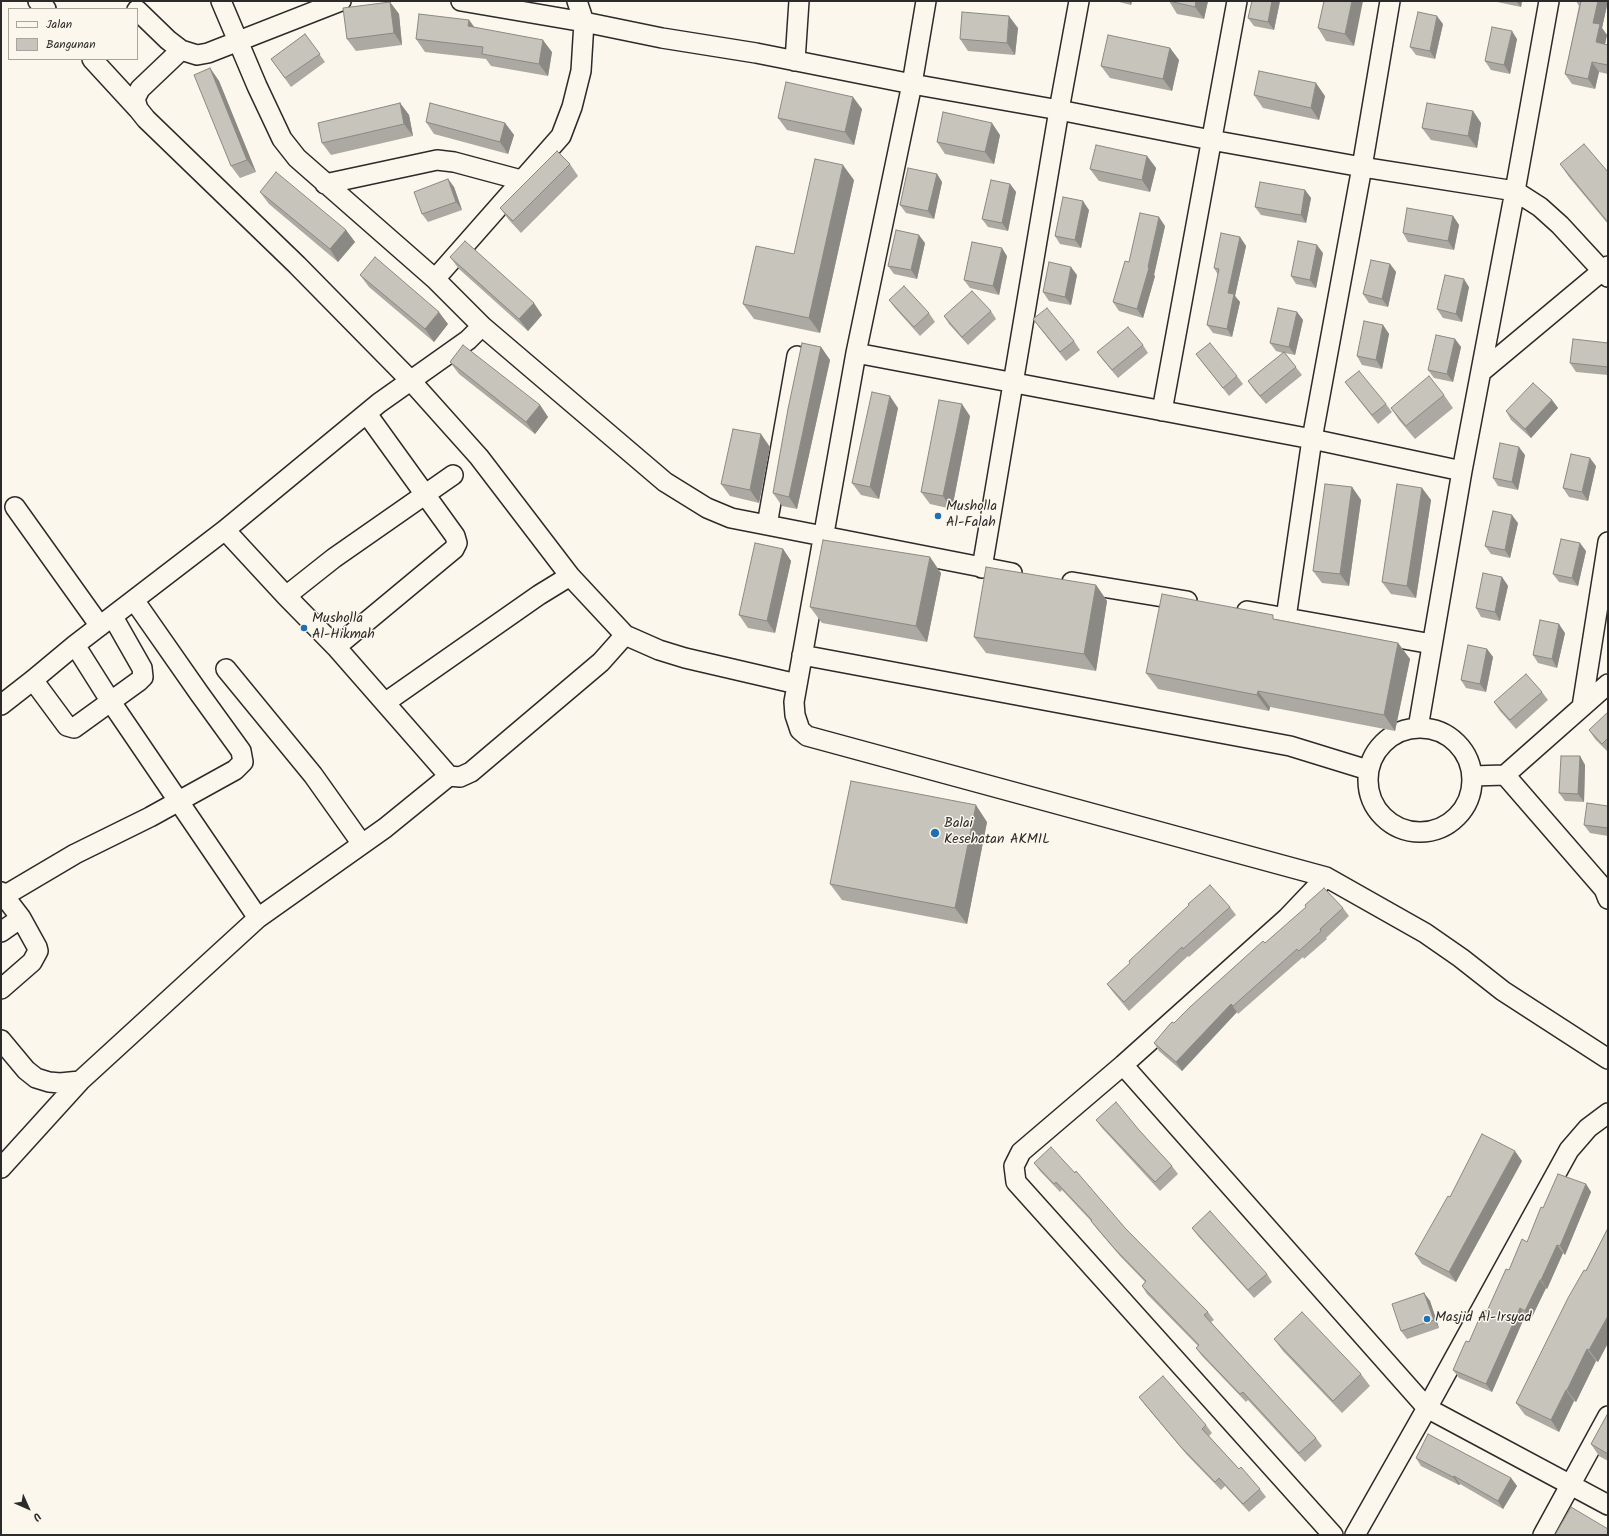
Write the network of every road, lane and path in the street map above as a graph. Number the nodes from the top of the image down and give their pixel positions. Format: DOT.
graph roads {
  1 [pos="222,1"];
  2 [pos="341,1"];
  3 [pos="461,1"];
  4 [pos="577,1"];
  5 [pos="799,1"];
  6 [pos="926,1"];
  7 [pos="1079,1"];
  8 [pos="1237,1"];
  9 [pos="1390,1"];
  10 [pos="1549,1"];
  11 [pos="138,12"];
  12 [pos="584,22"];
  13 [pos="239,41"];
  14 [pos="181,50"];
  15 [pos="93,60"];
  16 [pos="795,61"];
  17 [pos="912,84"];
  18 [pos="138,109"];
  19 [pos="1059,110"];
  20 [pos="1211,140"];
  21 [pos="1362,168"];
  22 [pos="521,180"];
  23 [pos="325,184"];
  24 [pos="1515,191"];
  25 [pos="1606,271"];
  26 [pos="435,280"];
  27 [pos="482,326"];
  28 [pos="856,353"];
  29 [pos="797,356"];
  30 [pos="1480,372"];
  31 [pos="1012,383"];
  32 [pos="406,384"];
  33 [pos="373,408"];
  34 [pos="1162,411"];
  35 [pos="1312,439"];
  36 [pos="1462,471"];
  37 [pos="453,475"];
  38 [pos="425,495"];
  39 [pos="15,507"];
  40 [pos="767,525"];
  41 [pos="225,530"];
  42 [pos="824,535"];
  43 [pos="1608,542"];
  44 [pos="982,568"];
  45 [pos="1029,575"];
  46 [pos="570,576"];
  47 [pos="1052,579"];
  48 [pos="286,596"];
  49 [pos="134,600"];
  50 [pos="1200,604"];
  51 [pos="1232,609"];
  52 [pos="1286,618"];
  53 [pos="106,621"];
  54 [pos="621,640"];
  55 [pos="1432,644"];
  56 [pos="75,645"];
  57 [pos="336,646"];
  58 [pos="802,655"];
  59 [pos="226,669"];
  60 [pos="33,680"];
  61 [pos="1608,684"];
  62 [pos="795,700"];
  63 [pos="111,702"];
  64 [pos="386,702"];
  65 [pos="1,705"];
  66 [pos="1582,707"];
  67 [pos="1418,728"];
  68 [pos="1368,770"];
  69 [pos="1505,775"];
  70 [pos="449,776"];
  71 [pos="1472,776"];
  72 [pos="178,801"];
  73 [pos="362,844"];
  74 [pos="1326,877"];
  75 [pos="2,894"];
  76 [pos="1608,899"];
  77 [pos="21,918"];
  78 [pos="258,918"];
  79 [pos="1,932"];
  80 [pos="1,989"];
  81 [pos="1,1040"];
  82 [pos="1608,1060"];
  83 [pos="1123,1065"];
  84 [pos="80,1081"];
  85 [pos="1608,1114"];
  86 [pos="1,1168"];
  87 [pos="1427,1408"];
  88 [pos="1608,1416"];
  89 [pos="1570,1485"];
  90 [pos="1608,1505"];
  91 [pos="1333,1535"];
  92 [pos="1355,1535"];
  93 [pos="1543,1535"];
  1 -- 13 [label="street"];
  2 -- 13 [label="street"];
  3 -- 12 [label="street"];
  4 -- 12 [label="street"];
  5 -- 16 [label="street"];
  6 -- 17 [label="street"];
  7 -- 19 [label="street"];
  8 -- 20 [label="street"];
  9 -- 21 [label="street"];
  10 -- 24 [label="street"];
  11 -- 14 [label="street"];
  12 -- 16 [label="street"];
  12 -- 22 [label="street"];
  13 -- 14 [label="street"];
  13 -- 23 [label="street"];
  14 -- 18 [label="street"];
  15 -- 18 [label="street"];
  16 -- 17 [label="street"];
  17 -- 19 [label="street"];
  17 -- 28 [label="street"];
  18 -- 32 [label="street"];
  19 -- 20 [label="street"];
  19 -- 31 [label="street"];
  20 -- 21 [label="street"];
  20 -- 34 [label="street"];
  21 -- 24 [label="street"];
  21 -- 35 [label="street"];
  22 -- 23 [label="street"];
  22 -- 26 [label="street"];
  23 -- 26 [label="street"];
  24 -- 25 [label="street"];
  24 -- 30 [label="street"];
  25 -- 30 [label="street"];
  26 -- 27 [label="street"];
  27 -- 32 [label="street"];
  27 -- 40 [label="street"];
  28 -- 31 [label="street"];
  28 -- 42 [label="street"];
  29 -- 40 [label="street"];
  30 -- 36 [label="street"];
  31 -- 34 [label="street"];
  31 -- 44 [label="street"];
  32 -- 33 [label="street"];
  32 -- 46 [label="street"];
  33 -- 38 [label="street"];
  33 -- 41 [label="street"];
  34 -- 35 [label="street"];
  35 -- 36 [label="street"];
  35 -- 52 [label="street"];
  36 -- 55 [label="street"];
  37 -- 38 [label="street"];
  38 -- 48 [label="street"];
  38 -- 57 [label="street"];
  39 -- 53 [label="street"];
  40 -- 42 [label="street"];
  41 -- 48 [label="street"];
  41 -- 49 [label="street"];
  42 -- 44 [label="street"];
  42 -- 58 [label="street"];
  43 -- 66 [label="street"];
  44 -- 45 [label="street"];
  46 -- 54 [label="street"];
  46 -- 64 [label="street"];
  47 -- 50 [label="street"];
  48 -- 57 [label="street"];
  49 -- 53 [label="street"];
  49 -- 72 [label="street"];
  51 -- 52 [label="street"];
  52 -- 55 [label="street"];
  53 -- 56 [label="street"];
  53 -- 63 [label="street"];
  54 -- 62 [label="street"];
  54 -- 70 [label="street"];
  55 -- 67 [label="street"];
  56 -- 60 [label="street"];
  56 -- 63 [label="street"];
  57 -- 64 [label="street"];
  58 -- 62 [label="street"];
  58 -- 68 [label="street"];
  59 -- 73 [label="street"];
  60 -- 63 [label="street"];
  60 -- 65 [label="street"];
  61 -- 66 [label="street"];
  62 -- 74 [label="street"];
  63 -- 72 [label="street"];
  64 -- 70 [label="street"];
  66 -- 69 [label="street"];
  67 -- 68 [label="street"];
  67 -- 71 [label="street"];
  68 -- 71 [label="street"];
  69 -- 71 [label="street"];
  69 -- 76 [label="street"];
  70 -- 73 [label="street"];
  72 -- 75 [label="street"];
  72 -- 78 [label="street"];
  73 -- 78 [label="street"];
  74 -- 82 [label="street"];
  74 -- 83 [label="street"];
  75 -- 77 [label="street"];
  77 -- 79 [label="street"];
  77 -- 80 [label="street"];
  78 -- 84 [label="street"];
  81 -- 84 [label="street"];
  83 -- 87 [label="street"];
  83 -- 91 [label="street"];
  84 -- 86 [label="street"];
  85 -- 87 [label="street"];
  87 -- 89 [label="street"];
  87 -- 92 [label="street"];
  88 -- 89 [label="street"];
  89 -- 90 [label="street"];
  89 -- 93 [label="street"];
}
